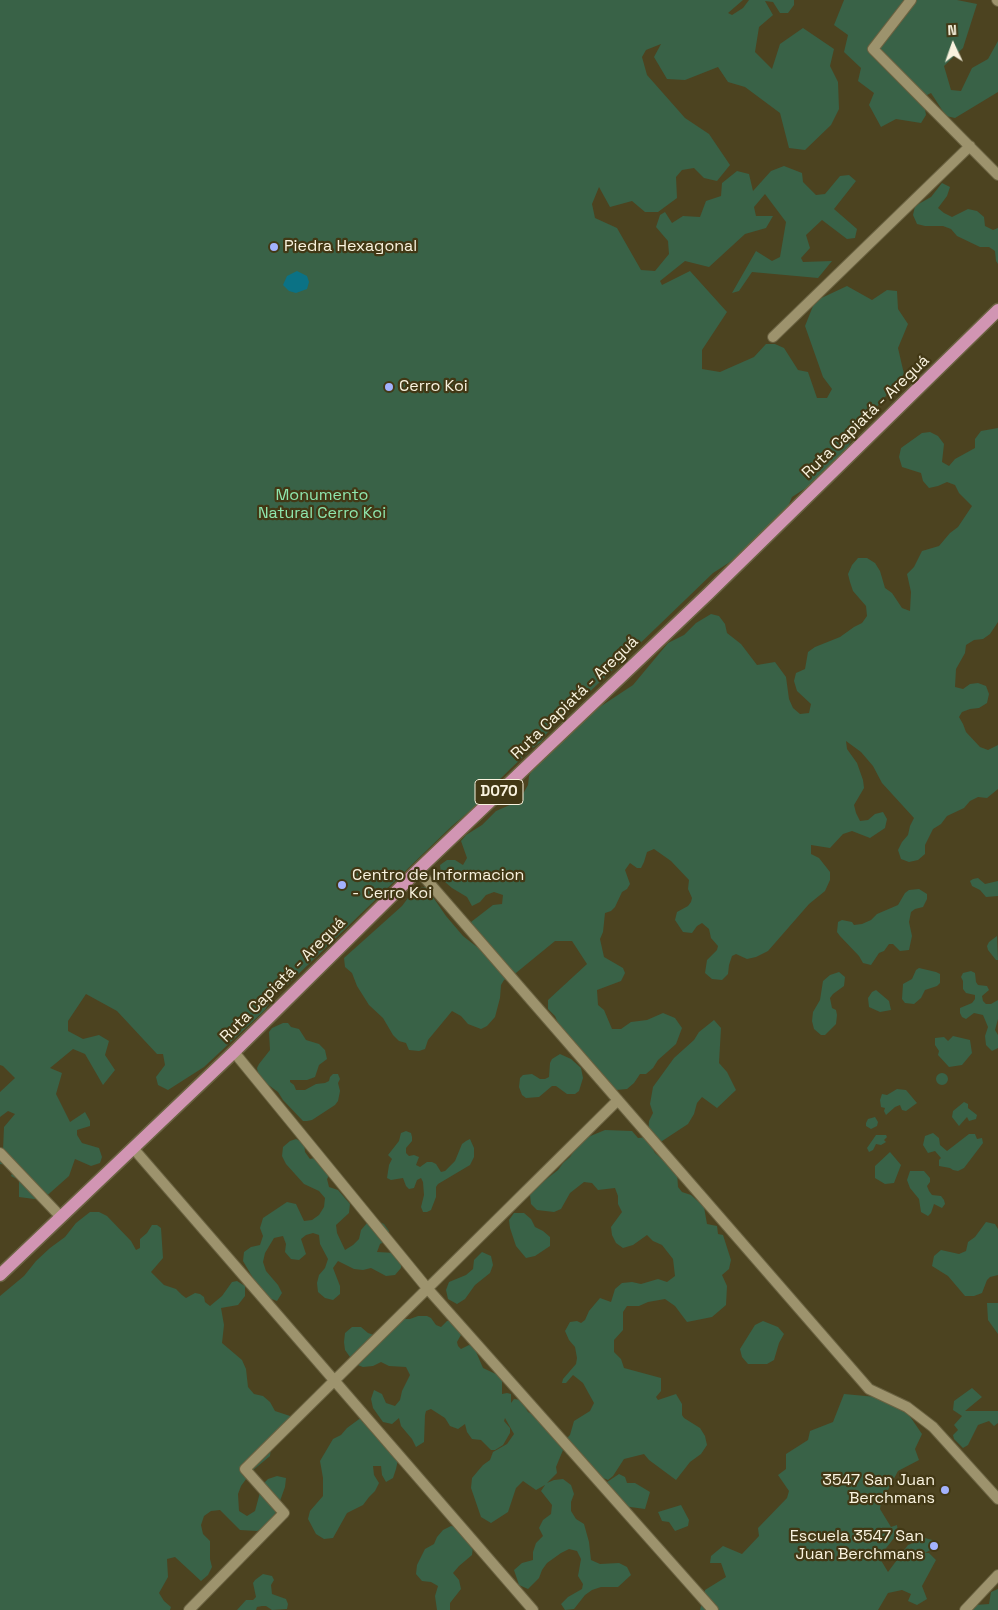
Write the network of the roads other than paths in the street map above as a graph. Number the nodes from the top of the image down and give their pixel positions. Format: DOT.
graph roads {
  1 [pos="911,0"];
  2 [pos="970,146"];
  3 [pos="998,175"];
  4 [pos="998,310"];
  5 [pos="774,337"];
  6 [pos="418,870"];
  7 [pos="234,1052"];
  8 [pos="618,1100"];
  9 [pos="133,1148"];
  10 [pos="0,1153"];
  11 [pos="61,1216"];
  12 [pos="0,1275"];
  13 [pos="427,1288"];
  14 [pos="334,1380"];
  15 [pos="998,1499"];
  16 [pos="998,1575"];
  17 [pos="189,1610"];
  18 [pos="533,1610"];
  19 [pos="713,1610"];
  20 [pos="965,1610"];
  1 -- 2 [label="street"];
  2 -- 3 [label="street"];
  2 -- 5 [label="street"];
  4 -- 6 [label="main road, Ruta Capiatá - Areguá / D070"];
  6 -- 7 [label="main road, Ruta Capiatá - Areguá / D070"];
  6 -- 8 [label="street"];
  7 -- 9 [label="main road, Ruta Capiatá - Areguá / D070"];
  7 -- 13 [label="street"];
  8 -- 13 [label="street"];
  8 -- 15 [label="street"];
  9 -- 11 [label="main road, Ruta Capiatá - Areguá / D070"];
  9 -- 14 [label="street"];
  10 -- 11 [label="street"];
  11 -- 12 [label="main road, Ruta Capiatá - Areguá / D070"];
  13 -- 14 [label="street"];
  13 -- 19 [label="street"];
  14 -- 17 [label="street"];
  14 -- 18 [label="street"];
  16 -- 20 [label="street"];
}
